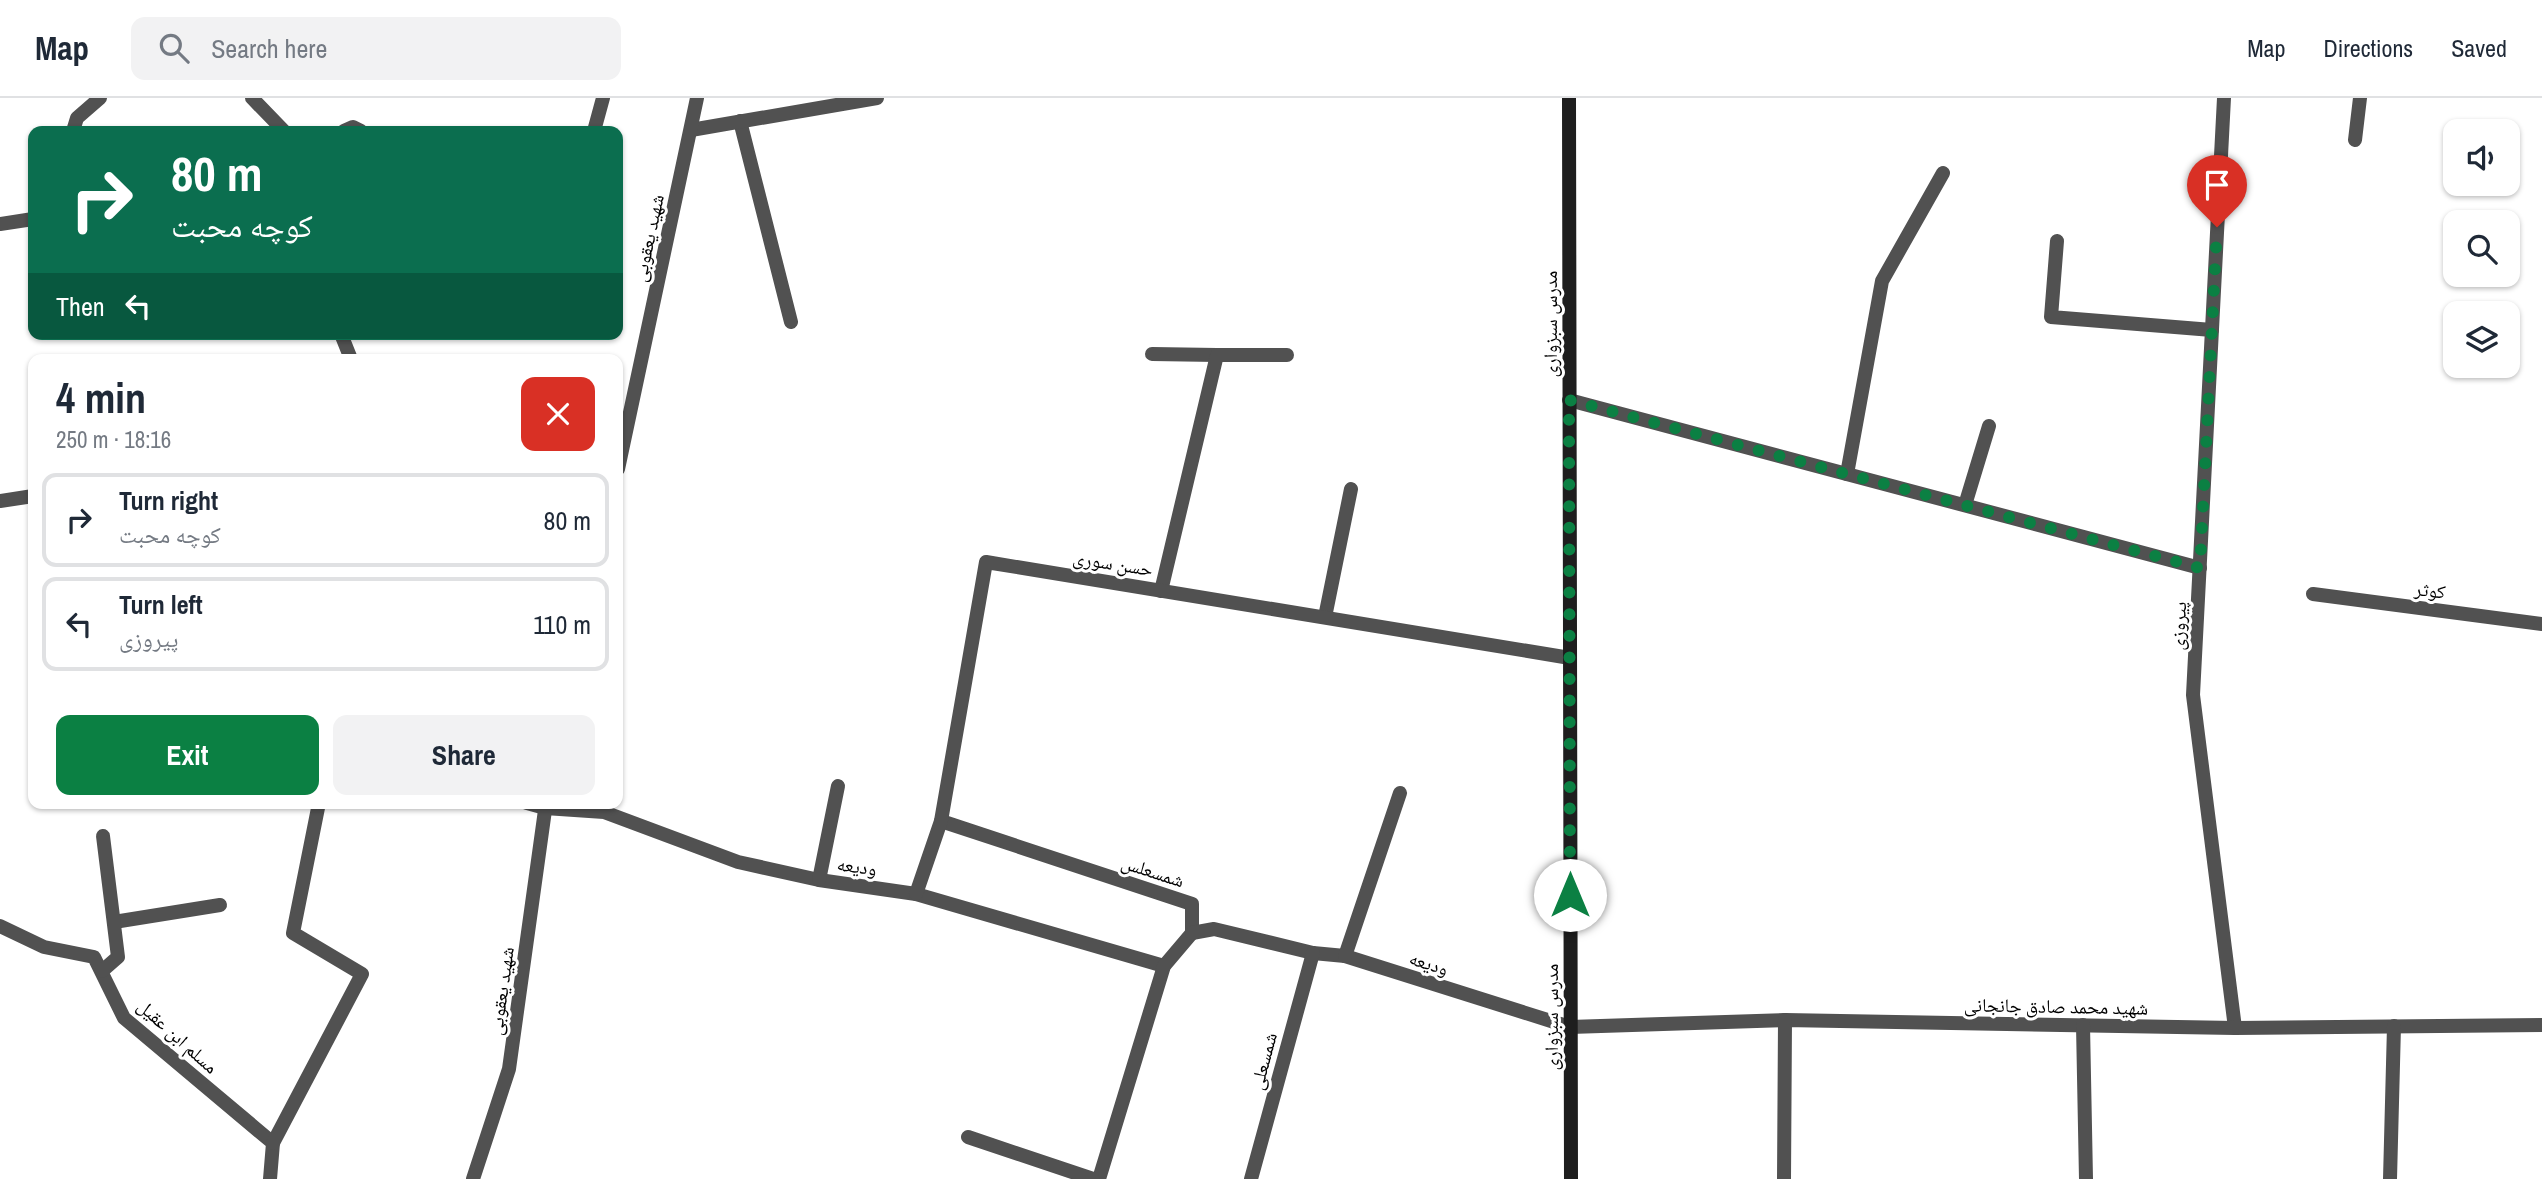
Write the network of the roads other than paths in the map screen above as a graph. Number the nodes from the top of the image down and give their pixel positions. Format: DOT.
graph roads {
  1 [pos="100,98"];
  2 [pos="252,98"];
  3 [pos="603,98"];
  4 [pos="697,98"];
  5 [pos="877,98"];
  6 [pos="1569,98"];
  7 [pos="2224,98"];
  8 [pos="2360,98"];
  9 [pos="740,121"];
  10 [pos="75,126"];
  11 [pos="279,126"];
  12 [pos="595,126"];
  13 [pos="691,130"];
  14 [pos="2355,140"];
  15 [pos="1944,173"];
  16 [pos="28,220"];
  17 [pos="0,224"];
  18 [pos="2057,241"];
  19 [pos="791,322"];
  20 [pos="2212,330"];
  21 [pos="1152,354"];
  22 [pos="1217,355"];
  23 [pos="1287,355"];
  24 [pos="1569,400"];
  25 [pos="1989,426"];
  26 [pos="623,446"];
  27 [pos="1847,474"];
  28 [pos="1351,489"];
  29 [pos="28,497"];
  30 [pos="0,501"];
  31 [pos="1965,505"];
  32 [pos="2200,568"];
  33 [pos="1161,591"];
  34 [pos="2313,594"];
  35 [pos="1325,617"];
  36 [pos="2542,624"];
  37 [pos="1570,658"];
  38 [pos="838,786"];
  39 [pos="1400,793"];
  40 [pos="318,809"];
  41 [pos="545,809"];
  42 [pos="574,809"];
  43 [pos="941,821"];
  44 [pos="103,836"];
  45 [pos="819,880"];
  46 [pos="916,894"];
  47 [pos="220,905"];
  48 [pos="114,922"];
  49 [pos="0,926"];
  50 [pos="1192,933"];
  51 [pos="1313,953"];
  52 [pos="1345,956"];
  53 [pos="1164,966"];
  54 [pos="102,971"];
  55 [pos="1785,1020"];
  56 [pos="2083,1025"];
  57 [pos="2542,1025"];
  58 [pos="1570,1027"];
  59 [pos="2394,1027"];
  60 [pos="2235,1028"];
  61 [pos="968,1137"];
  62 [pos="272,1143"];
  63 [pos="270,1179"];
  64 [pos="473,1179"];
  65 [pos="1093,1179"];
  66 [pos="1099,1179"];
  67 [pos="1251,1179"];
  68 [pos="1571,1179"];
  69 [pos="1784,1179"];
  70 [pos="2086,1179"];
  71 [pos="2390,1179"];
  1 -- 10 [label="street"];
  2 -- 11 [label="street"];
  3 -- 12 [label="street"];
  4 -- 13 [label="street, شهید یعقوبی"];
  5 -- 9 [label="street"];
  6 -- 24 [label="main road, مدرس سبزواری"];
  7 -- 20 [label="street, پیروزی"];
  8 -- 14 [label="street"];
  9 -- 13 [label="street"];
  9 -- 19 [label="street"];
  13 -- 26 [label="street, شهید یعقوبی"];
  15 -- 27 [label="street"];
  16 -- 17 [label="street"];
  18 -- 20 [label="street"];
  20 -- 32 [label="street, پیروزی"];
  21 -- 22 [label="street"];
  22 -- 23 [label="street"];
  22 -- 33 [label="street"];
  24 -- 27 [label="street"];
  24 -- 37 [label="main road, مدرس سبزواری"];
  25 -- 31 [label="street"];
  27 -- 31 [label="street"];
  28 -- 35 [label="street"];
  29 -- 30 [label="street"];
  31 -- 32 [label="street"];
  32 -- 60 [label="street, پیروزی"];
  33 -- 35 [label="street, حسن سوری"];
  33 -- 43 [label="street, حسن سوری"];
  34 -- 36 [label="street, کوثر"];
  35 -- 37 [label="street, حسن سوری"];
  37 -- 58 [label="main road, مدرس سبزواری"];
  38 -- 45 [label="street"];
  39 -- 52 [label="street"];
  40 -- 62 [label="street"];
  41 -- 64 [label="street, شهید یعقوبی"];
  42 -- 45 [label="street, ودیعه"];
  43 -- 46 [label="street, حسن سوری"];
  43 -- 50 [label="street, شمسعلس"];
  44 -- 48 [label="street"];
  45 -- 46 [label="street, ودیعه"];
  46 -- 53 [label="street, ودیعه"];
  47 -- 48 [label="street"];
  48 -- 54 [label="street"];
  49 -- 54 [label="street"];
  50 -- 51 [label="street, ودیعه"];
  50 -- 53 [label="street"];
  51 -- 52 [label="street, ودیعه"];
  51 -- 67 [label="street, شمسعلی"];
  52 -- 58 [label="street, ودیعه"];
  53 -- 66 [label="street"];
  54 -- 62 [label="street, مسلم ابن عقیل"];
  55 -- 56 [label="street, شهید محمد صادق جانجانی"];
  55 -- 58 [label="street, شهید محمد صادق جانجانی"];
  55 -- 69 [label="street"];
  56 -- 60 [label="street, شهید محمد صادق جانجانی"];
  56 -- 70 [label="street"];
  57 -- 59 [label="street, شهید محمد صادق جانجانی"];
  58 -- 68 [label="main road, مدرس سبزواری"];
  59 -- 60 [label="street, شهید محمد صادق جانجانی"];
  59 -- 71 [label="street"];
  61 -- 65 [label="street"];
  62 -- 63 [label="street"];
}
